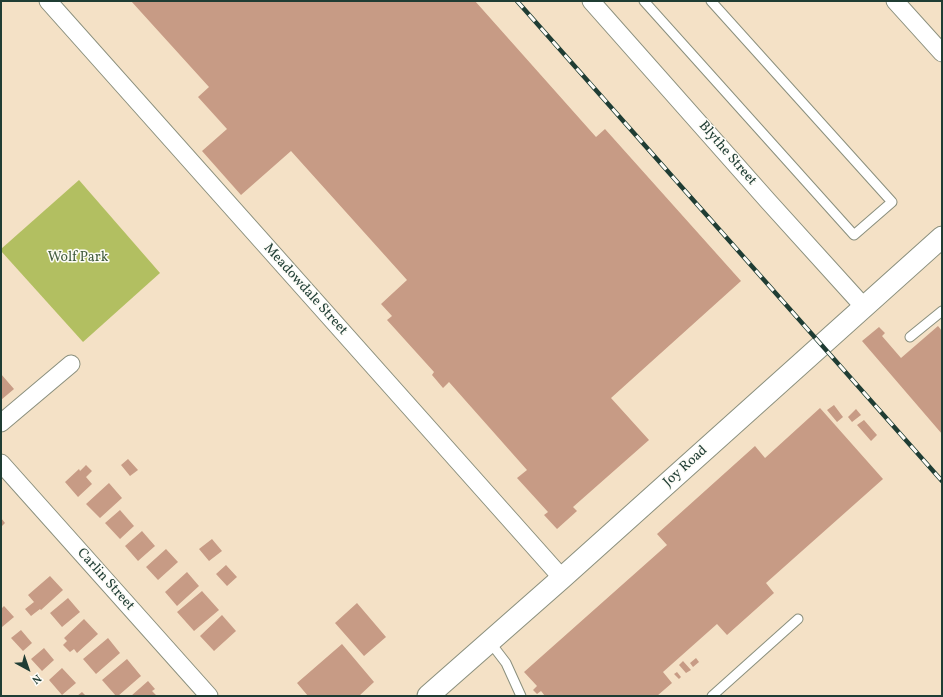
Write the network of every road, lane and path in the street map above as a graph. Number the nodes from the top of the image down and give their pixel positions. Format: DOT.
graph roads {
  1 [pos="48,1"];
  2 [pos="591,1"];
  3 [pos="644,1"];
  4 [pos="710,1"];
  5 [pos="895,1"];
  6 [pos="942,53"];
  7 [pos="942,237"];
  8 [pos="864,307"];
  9 [pos="942,311"];
  10 [pos="910,337"];
  11 [pos="71,364"];
  12 [pos="1,423"];
  13 [pos="1,463"];
  14 [pos="562,578"];
  15 [pos="798,619"];
  16 [pos="490,642"];
  17 [pos="209,696"];
  18 [pos="428,696"];
  19 [pos="521,696"];
  20 [pos="712,696"];
  1 -- 14 [label="street, Meadowdale Street"];
  2 -- 8 [label="street, Blythe Street"];
  3 -- 4 [label="lane"];
  5 -- 6 [label="street"];
  7 -- 8 [label="street, Joy Road"];
  8 -- 14 [label="street, Joy Road"];
  9 -- 10 [label="lane"];
  11 -- 12 [label="street"];
  13 -- 17 [label="street, Carlin Street"];
  14 -- 16 [label="street, Joy Road"];
  15 -- 20 [label="lane"];
  16 -- 18 [label="street, Joy Road"];
  16 -- 19 [label="lane"];
}
